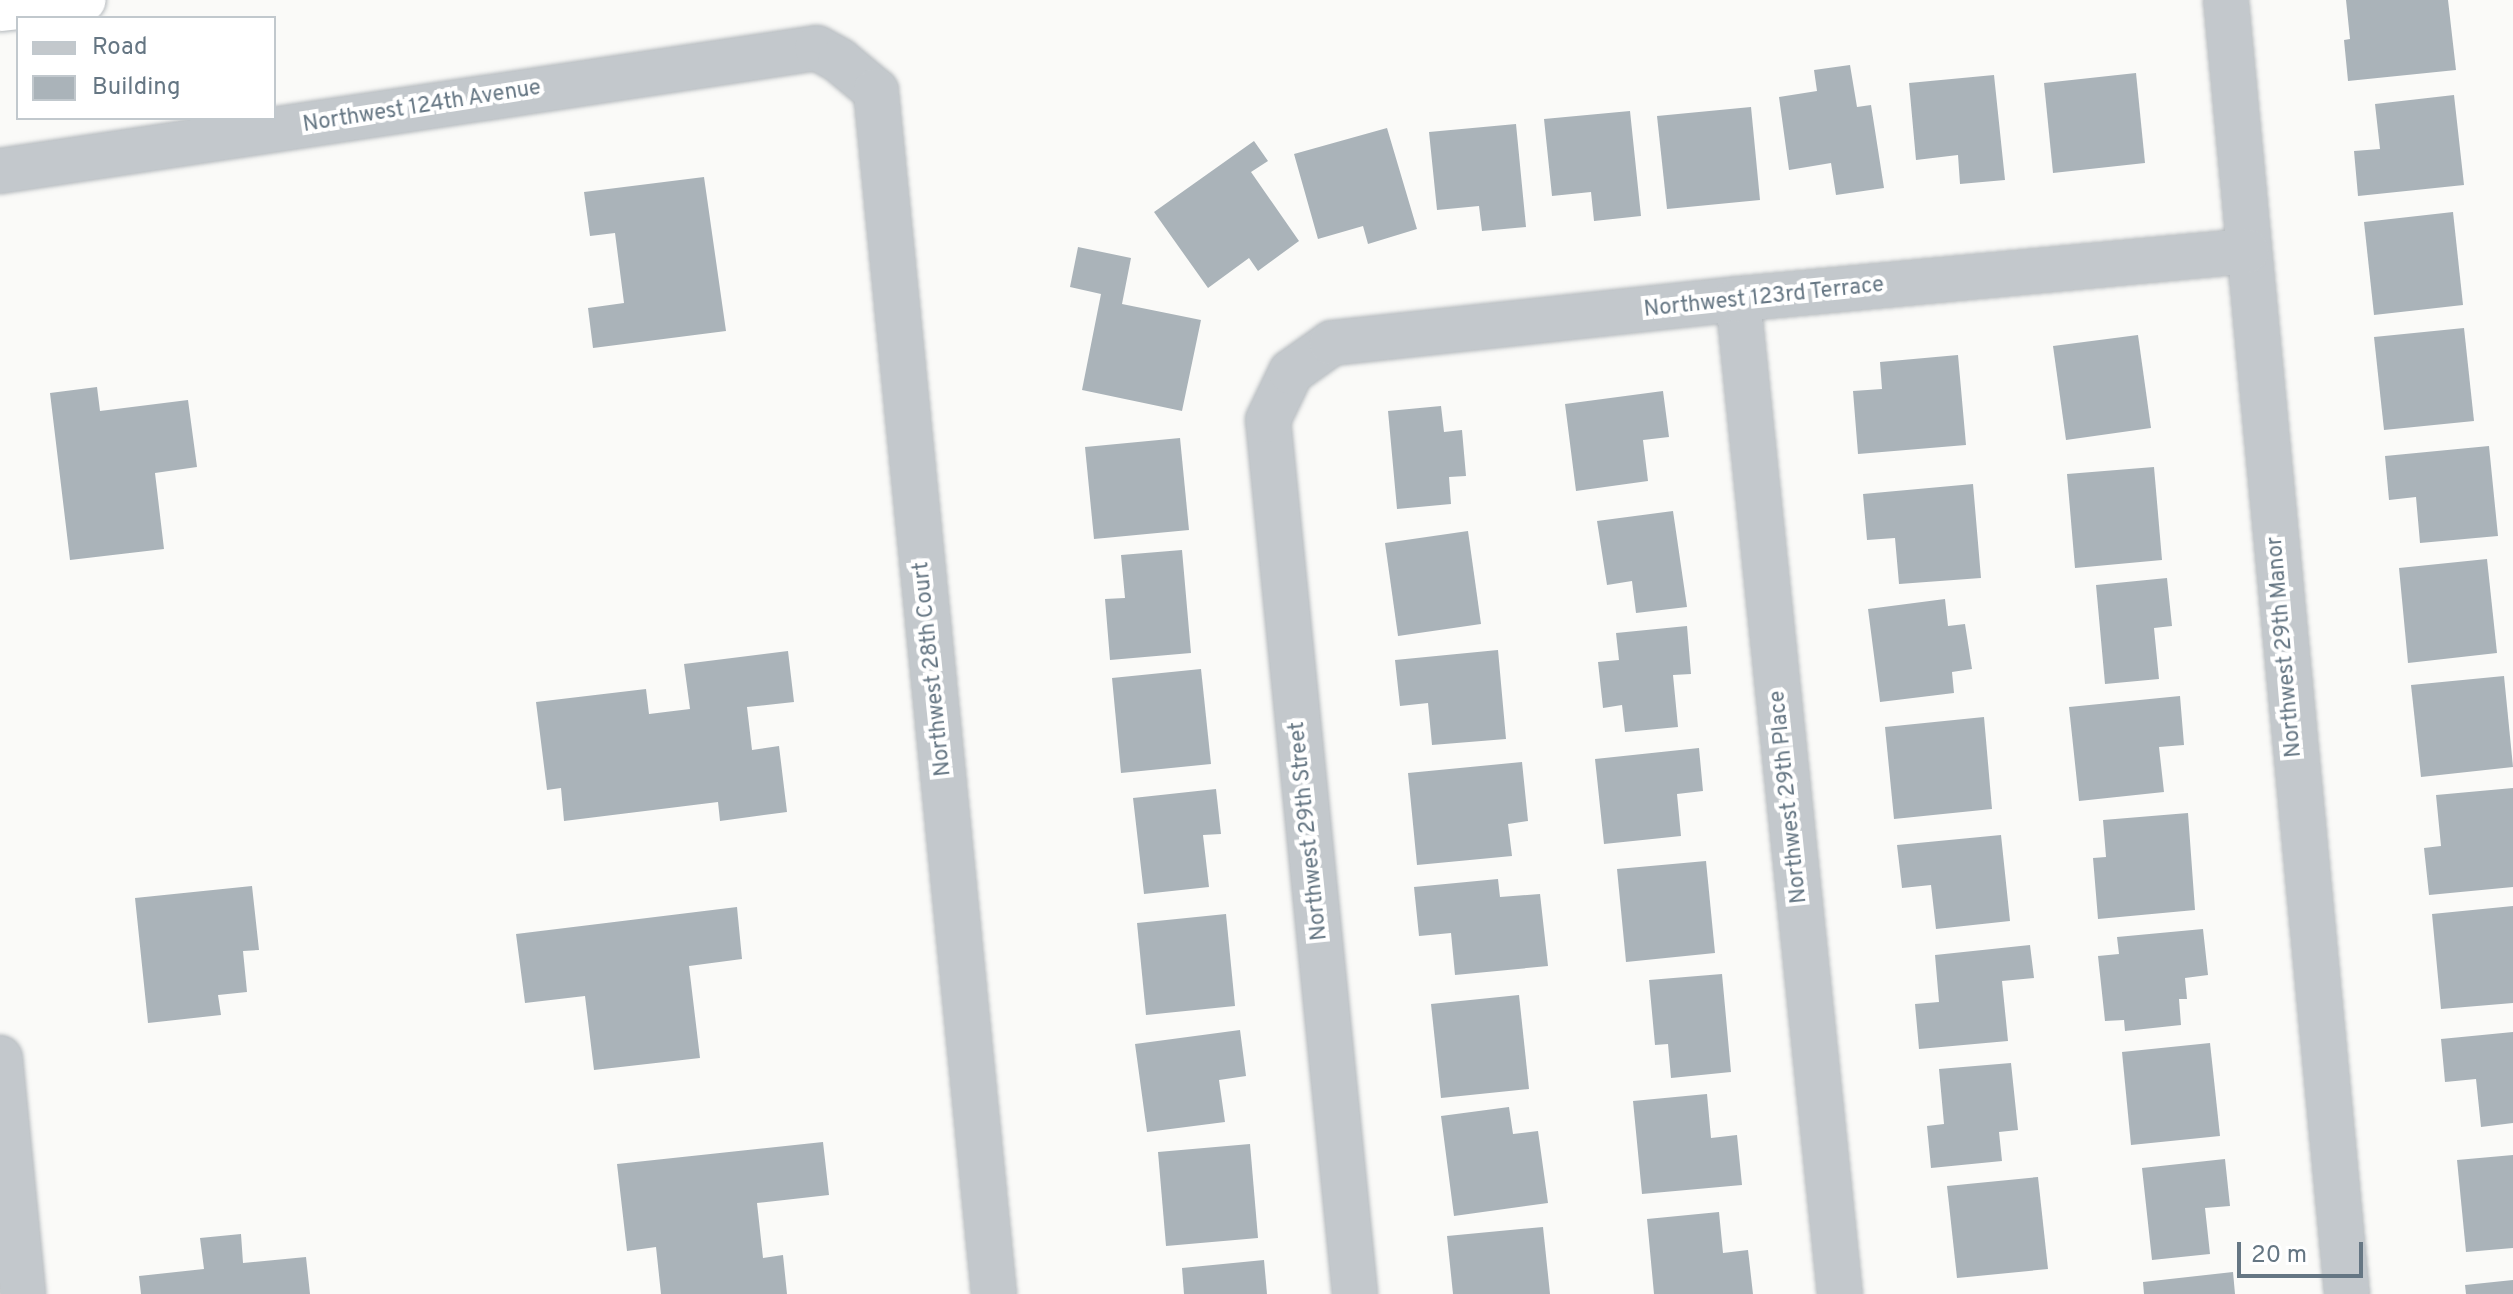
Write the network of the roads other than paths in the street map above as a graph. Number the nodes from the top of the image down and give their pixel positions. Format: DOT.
graph roads {
  1 [pos="84,0"];
  2 [pos="2226,0"];
  3 [pos="0,9"];
  4 [pos="840,61"];
  5 [pos="0,171"];
  6 [pos="2247,251"];
  7 [pos="1738,299"];
  8 [pos="1291,372"];
  9 [pos="0,1058"];
  10 [pos="23,1294"];
  11 [pos="994,1294"];
  12 [pos="1355,1294"];
  13 [pos="1840,1294"];
  14 [pos="2347,1294"];
  1 -- 3 [label="highway"];
  2 -- 6 [label="street, Northwest 29th Manor"];
  4 -- 5 [label="street, Northwest 124th Avenue"];
  4 -- 11 [label="street, Northwest 28th Court"];
  6 -- 7 [label="street, Northwest 123rd Terrace"];
  6 -- 14 [label="street, Northwest 29th Manor"];
  7 -- 8 [label="street, Northwest 123rd Terrace"];
  7 -- 13 [label="street, Northwest 29th Place"];
  8 -- 12 [label="street, Northwest 29th Street"];
  9 -- 10 [label="street"];
}
